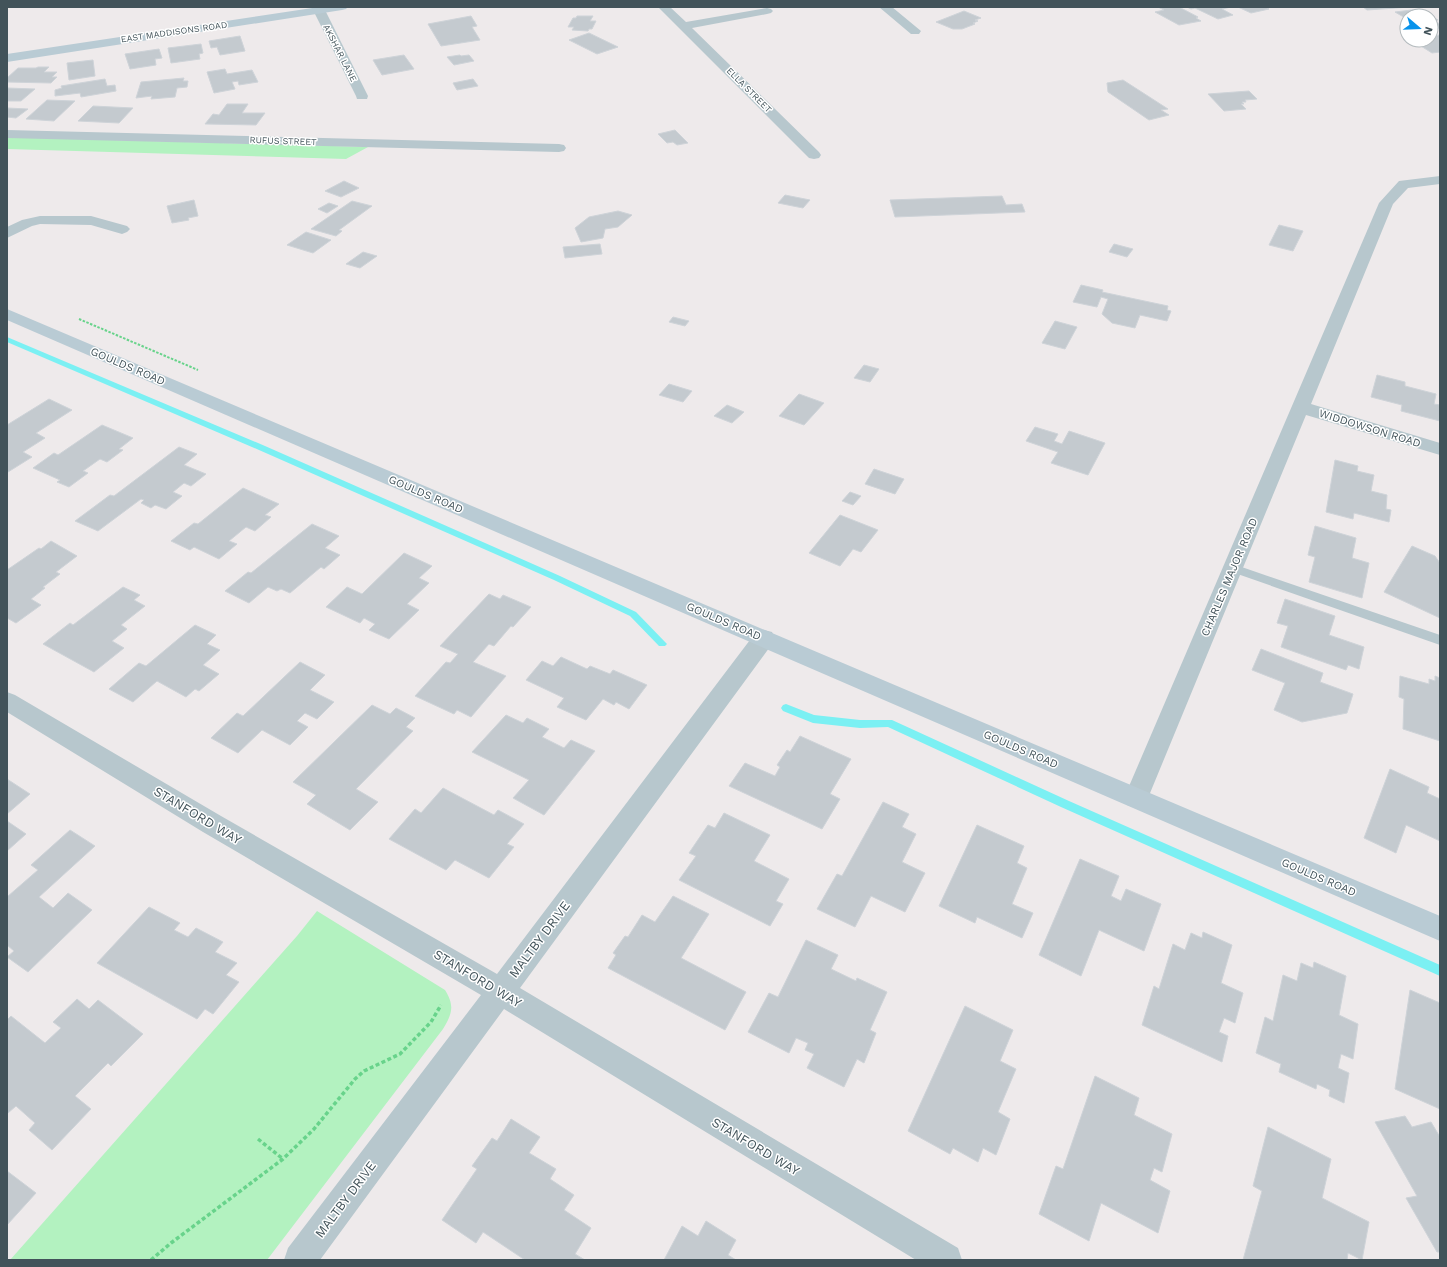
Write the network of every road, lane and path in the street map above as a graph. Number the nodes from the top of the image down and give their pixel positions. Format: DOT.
graph roads {
  1 [pos="342,7"];
  2 [pos="664,7"];
  3 [pos="885,7"];
  4 [pos="318,10"];
  5 [pos="767,11"];
  6 [pos="683,26"];
  7 [pos="915,31"];
  8 [pos="7,58"];
  9 [pos="362,96"];
  10 [pos="7,134"];
  11 [pos="559,148"];
  12 [pos="814,155"];
  13 [pos="1440,180"];
  14 [pos="122,230"];
  15 [pos="7,233"];
  16 [pos="7,314"];
  17 [pos="1301,407"];
  18 [pos="1440,449"];
  19 [pos="1233,568"];
  20 [pos="764,638"];
  21 [pos="1440,640"];
  22 [pos="7,702"];
  23 [pos="1136,798"];
  24 [pos="1440,929"];
  25 [pos="500,991"];
  26 [pos="441,1005"];
  27 [pos="258,1139"];
  28 [pos="283,1159"];
  29 [pos="151,1260"];
  30 [pos="300,1260"];
  31 [pos="946,1260"];
  1 -- 4 [label="main road, EAST MADDISONS ROAD"];
  2 -- 6 [label="street, ELLA STREET"];
  3 -- 7 [label="street"];
  4 -- 8 [label="main road, EAST MADDISONS ROAD"];
  4 -- 9 [label="street, AKSHAR LANE"];
  5 -- 6 [label="street"];
  6 -- 12 [label="street, ELLA STREET"];
  10 -- 11 [label="street, RUFUS STREET"];
  13 -- 17 [label="street, CHARLES MAJOR ROAD"];
  14 -- 15 [label="street"];
  16 -- 20 [label="main road, GOULDS ROAD"];
  17 -- 18 [label="street, WIDDOWSON ROAD"];
  17 -- 19 [label="street, CHARLES MAJOR ROAD"];
  19 -- 21 [label="lane"];
  19 -- 23 [label="street, CHARLES MAJOR ROAD"];
  20 -- 23 [label="main road, GOULDS ROAD"];
  20 -- 25 [label="street, MALTBY DRIVE"];
  22 -- 25 [label="street, STANFORD WAY"];
  23 -- 24 [label="main road, GOULDS ROAD"];
  25 -- 30 [label="street, MALTBY DRIVE"];
  25 -- 31 [label="street, STANFORD WAY"];
  26 -- 28 [label="path"];
  27 -- 28 [label="path"];
  28 -- 29 [label="path"];
}
